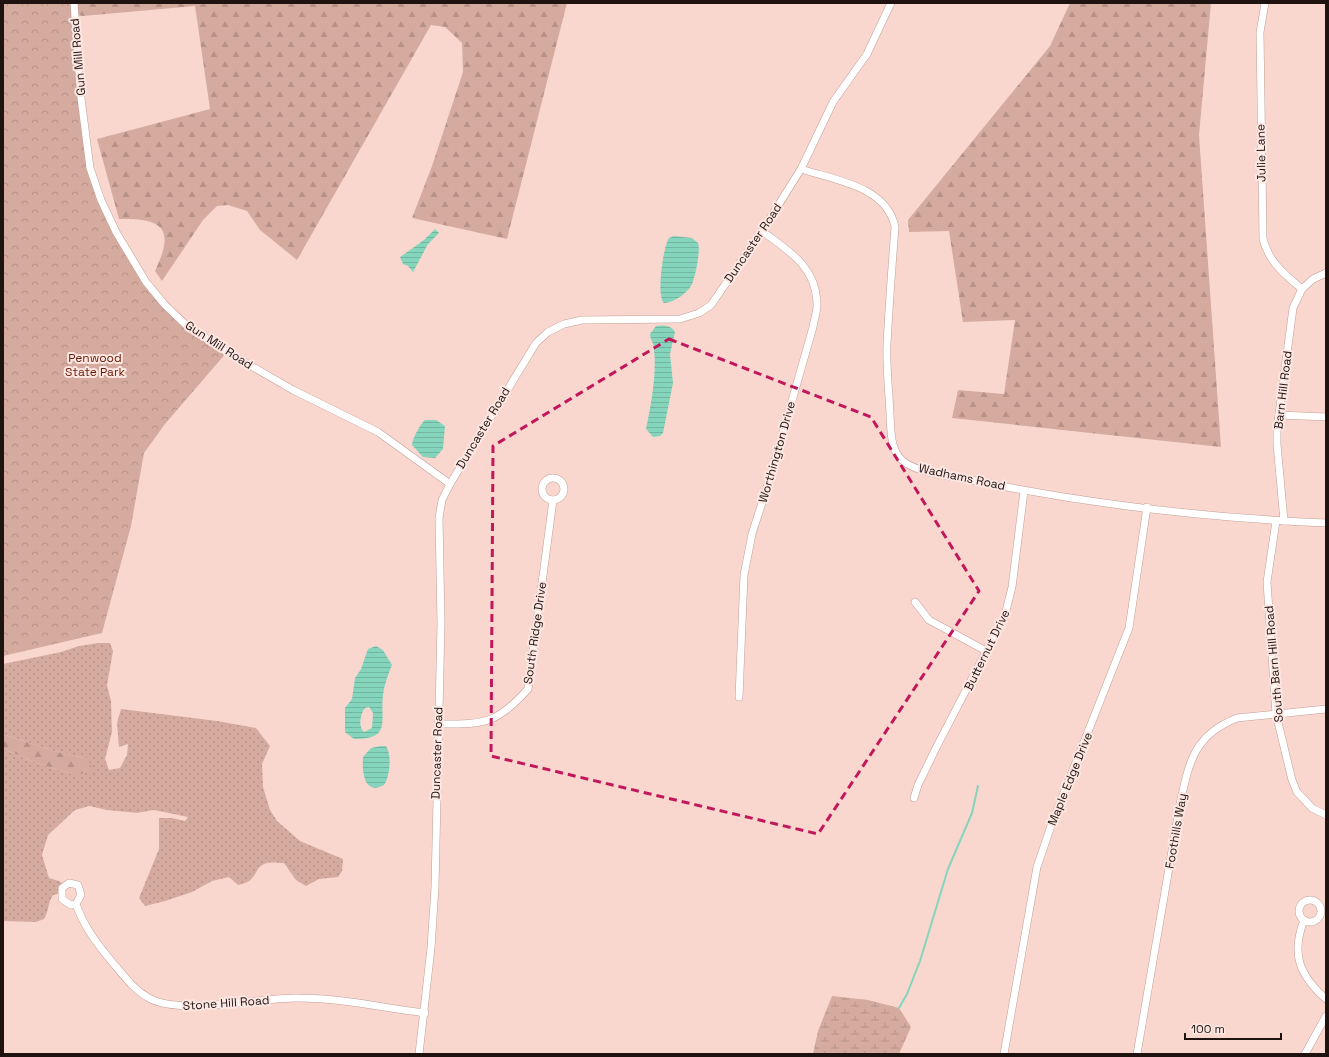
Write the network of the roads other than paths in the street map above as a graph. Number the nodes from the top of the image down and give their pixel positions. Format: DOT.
graph roads {
  1 [pos="74,3"];
  2 [pos="891,3"];
  3 [pos="1266,3"];
  4 [pos="801,170"];
  5 [pos="762,231"];
  6 [pos="1326,273"];
  7 [pos="1302,289"];
  8 [pos="1279,415"];
  9 [pos="1326,417"];
  10 [pos="450,484"];
  11 [pos="1024,491"];
  12 [pos="553,500"];
  13 [pos="1147,508"];
  14 [pos="1280,521"];
  15 [pos="1326,523"];
  16 [pos="915,602"];
  17 [pos="988,652"];
  18 [pos="738,696"];
  19 [pos="1326,709"];
  20 [pos="1276,714"];
  21 [pos="438,724"];
  22 [pos="914,798"];
  23 [pos="1326,815"];
  24 [pos="76,904"];
  25 [pos="1304,920"];
  26 [pos="1326,999"];
  27 [pos="425,1013"];
  28 [pos="1326,1016"];
  29 [pos="419,1054"];
  30 [pos="1004,1054"];
  31 [pos="1137,1054"];
  32 [pos="1305,1054"];
  1 -- 10 [label="street, Gun Mill Road"];
  2 -- 4 [label="street, Duncaster Road"];
  3 -- 7 [label="street, Julie Lane"];
  4 -- 5 [label="street, Duncaster Road"];
  4 -- 11 [label="street, Wadhams Road"];
  5 -- 10 [label="street, Duncaster Road"];
  5 -- 18 [label="street, Worthington Drive"];
  6 -- 7 [label="street, Barn Hill Road"];
  7 -- 8 [label="street, Barn Hill Road"];
  8 -- 9 [label="street"];
  8 -- 14 [label="street, Barn Hill Road"];
  10 -- 21 [label="street, Duncaster Road"];
  11 -- 13 [label="street, Wadhams Road"];
  11 -- 17 [label="street, Butternut Drive"];
  12 -- 21 [label="street, South Ridge Drive"];
  13 -- 14 [label="street, Wadhams Road"];
  13 -- 30 [label="street, Maple Edge Drive"];
  14 -- 15 [label="street, Wadhams Road"];
  14 -- 20 [label="street, South Barn Hill Road"];
  16 -- 17 [label="street"];
  17 -- 22 [label="street, Butternut Drive"];
  19 -- 20 [label="street, Foothills Way"];
  20 -- 23 [label="street, South Barn Hill Road"];
  20 -- 31 [label="street, Foothills Way"];
  21 -- 27 [label="street, Duncaster Road"];
  24 -- 27 [label="street, Stone Hill Road"];
  25 -- 26 [label="street"];
  27 -- 29 [label="street, Duncaster Road"];
  28 -- 32 [label="street"];
}
